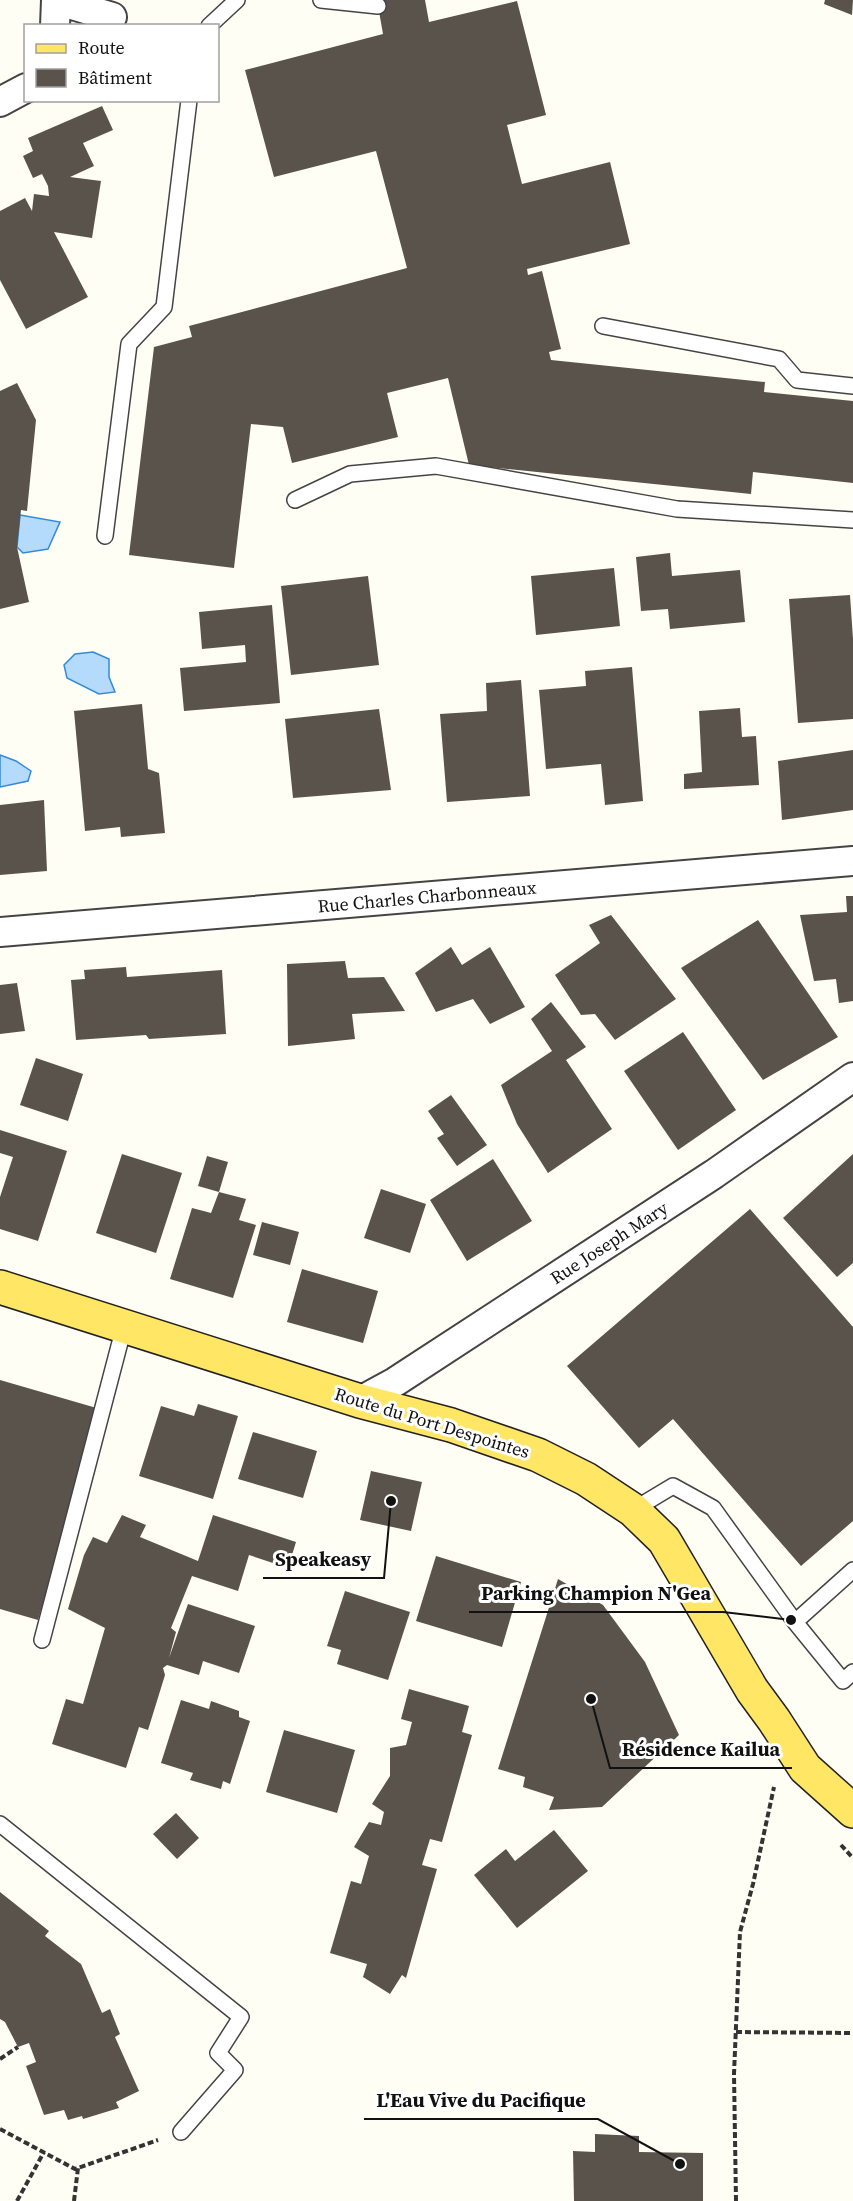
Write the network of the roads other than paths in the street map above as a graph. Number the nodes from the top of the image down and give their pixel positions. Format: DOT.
graph roads {
  1 [pos="56,0"];
  2 [pos="237,0"];
  3 [pos="321,0"];
  4 [pos="378,6"];
  5 [pos="114,14"];
  6 [pos="55,24"];
  7 [pos="211,24"];
  8 [pos="24,89"];
  9 [pos="0,102"];
  10 [pos="189,102"];
  11 [pos="603,327"];
  12 [pos="853,386"];
  13 [pos="295,500"];
  14 [pos="853,520"];
  15 [pos="105,536"];
  16 [pos="853,861"];
  17 [pos="0,932"];
  18 [pos="853,1077"];
  19 [pos="0,1287"];
  20 [pos="124,1327"];
  21 [pos="360,1401"];
  22 [pos="633,1510"];
  23 [pos="853,1570"];
  24 [pos="795,1622"];
  25 [pos="42,1640"];
  26 [pos="850,1680"];
  27 [pos="853,1811"];
  28 [pos="0,1824"];
  29 [pos="181,2133"];
  1 -- 5 [label="street"];
  1 -- 6 [label="street"];
  2 -- 7 [label="lane"];
  3 -- 4 [label="lane"];
  8 -- 9 [label="street"];
  10 -- 15 [label="lane"];
  11 -- 12 [label="lane"];
  13 -- 14 [label="lane"];
  16 -- 17 [label="street, Rue Charles Charbonneaux"];
  18 -- 21 [label="street, Rue Joseph Mary"];
  19 -- 20 [label="main road, Route du Port Despointes"];
  20 -- 21 [label="main road, Route du Port Despointes"];
  20 -- 25 [label="lane"];
  21 -- 22 [label="main road, Route du Port Despointes"];
  22 -- 24 [label="lane"];
  22 -- 27 [label="main road, Route du Port Despointes"];
  23 -- 24 [label="lane"];
  24 -- 26 [label="lane"];
  28 -- 29 [label="lane"];
}
